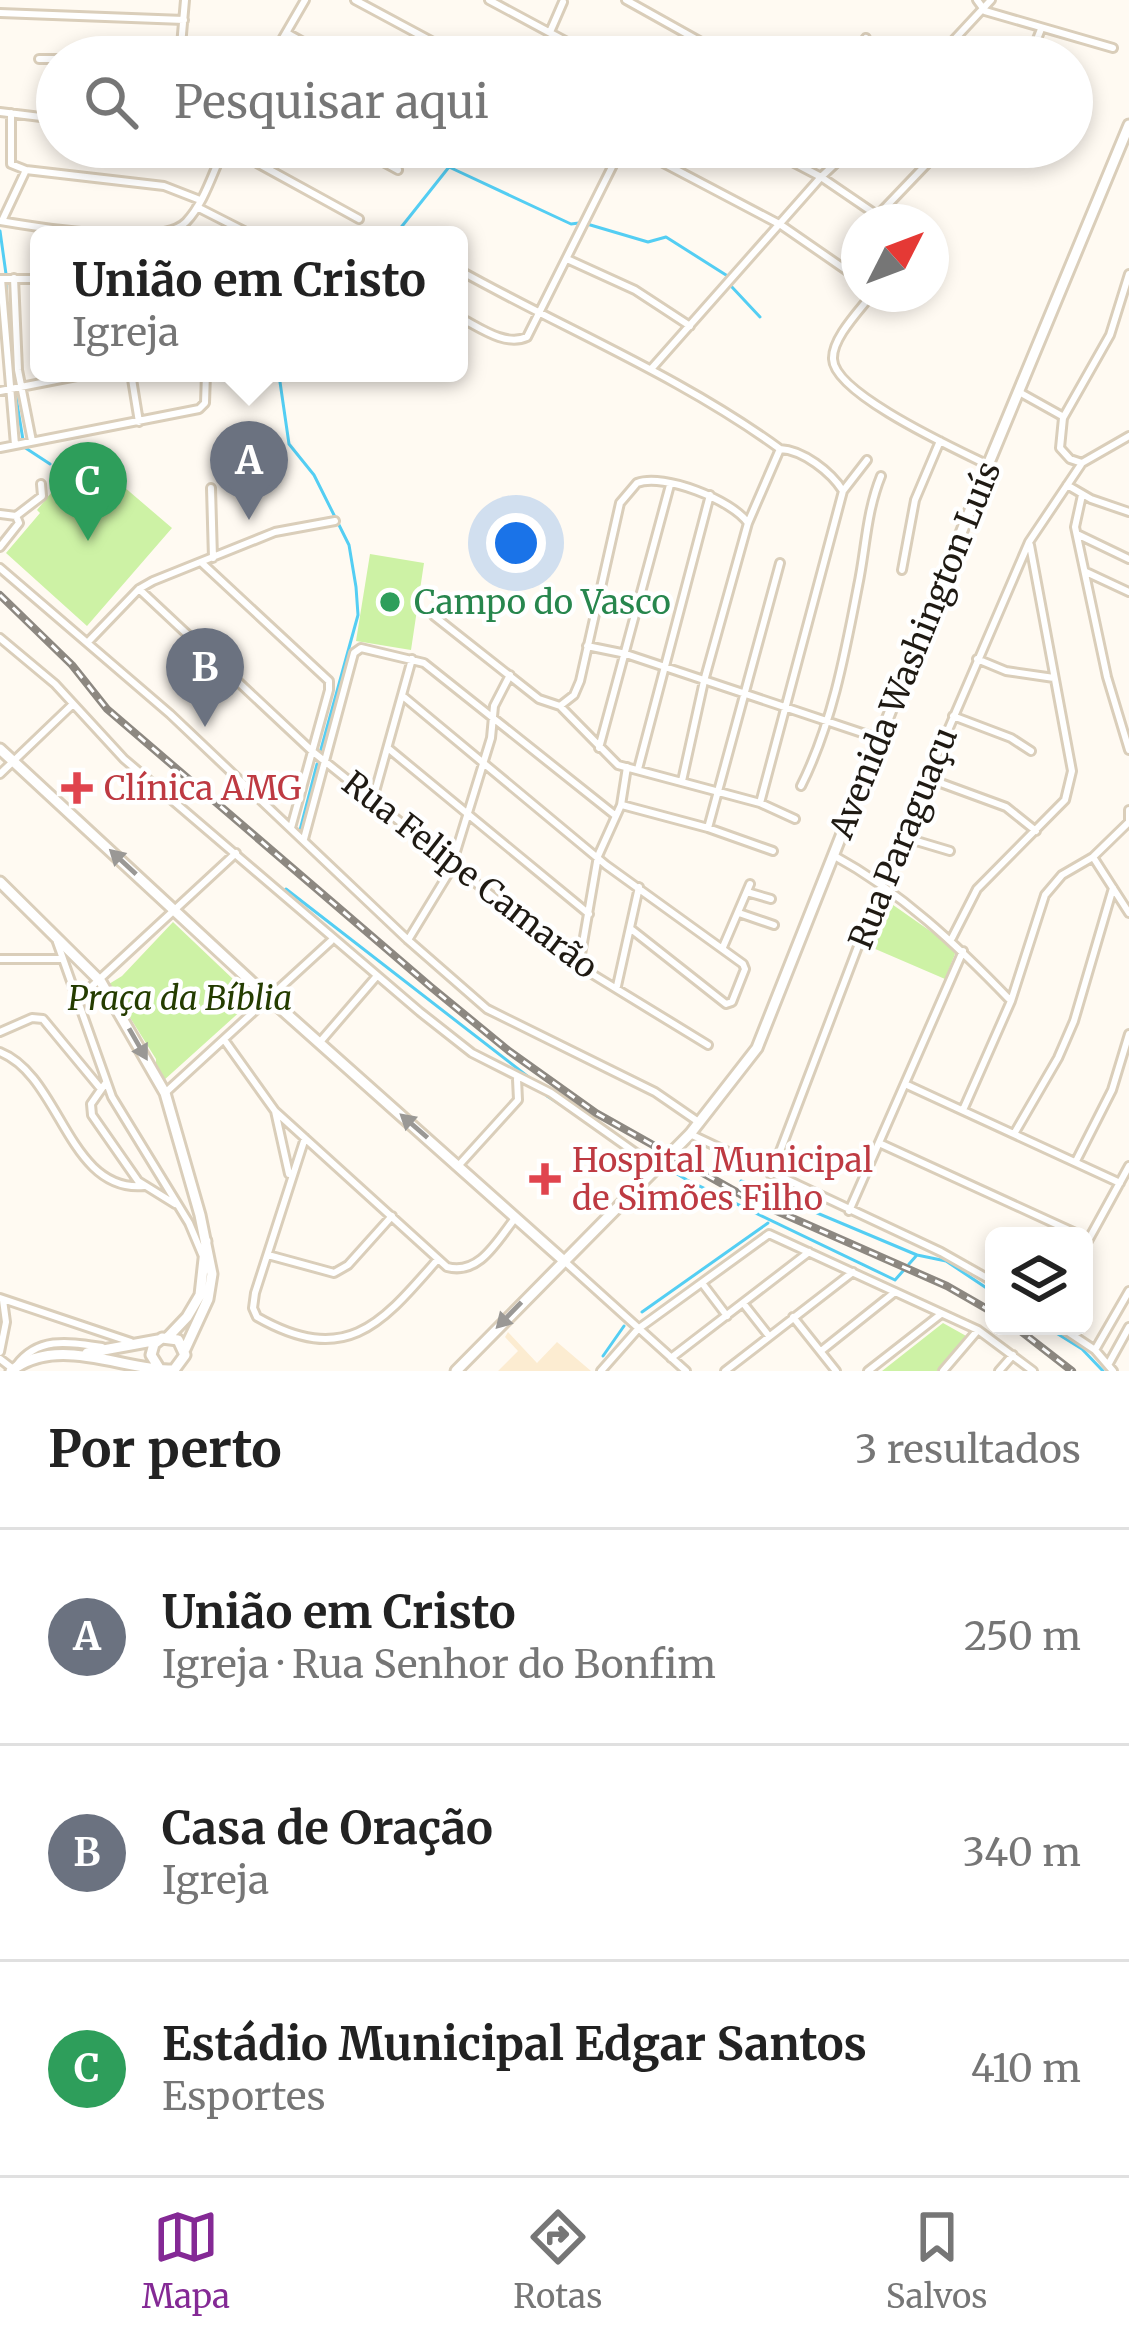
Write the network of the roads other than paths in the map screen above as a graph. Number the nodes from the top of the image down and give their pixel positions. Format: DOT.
graph roads {
  1 [pos="185,0"];
  2 [pos="305,0"];
  3 [pos="355,0"];
  4 [pos="489,0"];
  5 [pos="626,0"];
  6 [pos="977,0"];
  7 [pos="991,0"];
  8 [pos="563,2"];
  9 [pos="503,3"];
  10 [pos="985,11"];
  11 [pos="0,13"];
  12 [pos="184,20"];
  13 [pos="1041,29"];
  14 [pos="287,33"];
  15 [pos="550,33"];
  16 [pos="183,36"];
  17 [pos="285,36"];
  18 [pos="292,36"];
  19 [pos="422,36"];
  20 [pos="556,36"];
  21 [pos="690,36"];
  22 [pos="959,36"];
  23 [pos="1038,36"];
  24 [pos="1068,36"];
  25 [pos="1093,43"];
  26 [pos="1113,48"];
  27 [pos="0,112"];
  28 [pos="11,113"];
  29 [pos="36,116"];
  30 [pos="1129,124"];
  31 [pos="215,168"];
  32 [pos="265,168"];
  33 [pos="394,168"];
  34 [pos="612,168"];
  35 [pos="673,168"];
  36 [pos="804,168"];
  37 [pos="831,168"];
  38 [pos="923,168"];
  39 [pos="26,170"];
  40 [pos="398,170"];
  41 [pos="821,177"];
  42 [pos="199,203"];
  43 [pos="862,204"];
  44 [pos="889,204"];
  45 [pos="359,219"];
  46 [pos="1,221"];
  47 [pos="781,225"];
  48 [pos="180,226"];
  49 [pos="237,226"];
  50 [pos="567,259"];
  51 [pos="841,267"];
  52 [pos="1129,274"];
  53 [pos="468,275"];
  54 [pos="14,278"];
  55 [pos="1,279"];
  56 [pos="30,279"];
  57 [pos="859,312"];
  58 [pos="538,314"];
  59 [pos="468,321"];
  60 [pos="690,326"];
  61 [pos="3,358"];
  62 [pos="652,368"];
  63 [pos="42,382"];
  64 [pos="132,382"];
  65 [pos="206,382"];
  66 [pos="21,387"];
  67 [pos="4,390"];
  68 [pos="1018,392"];
  69 [pos="1063,418"];
  70 [pos="139,422"];
  71 [pos="1129,436"];
  72 [pos="940,441"];
  73 [pos="32,442"];
  74 [pos="15,445"];
  75 [pos="0,448"];
  76 [pos="780,449"];
  77 [pos="867,460"];
  78 [pos="1082,463"];
  79 [pos="988,465"];
  80 [pos="881,476"];
  81 [pos="41,484"];
  82 [pos="670,484"];
  83 [pos="1067,485"];
  84 [pos="212,488"];
  85 [pos="843,491"];
  86 [pos="1082,495"];
  87 [pos="710,496"];
  88 [pos="1129,512"];
  89 [pos="0,514"];
  90 [pos="16,516"];
  91 [pos="335,521"];
  92 [pos="748,523"];
  93 [pos="1079,535"];
  94 [pos="1029,542"];
  95 [pos="0,548"];
  96 [pos="213,558"];
  97 [pos="1129,559"];
  98 [pos="202,563"];
  99 [pos="780,563"];
  100 [pos="0,568"];
  101 [pos="902,570"];
  102 [pos="1086,572"];
  103 [pos="140,589"];
  104 [pos="1129,592"];
  105 [pos="434,616"];
  106 [pos="0,638"];
  107 [pos="88,642"];
  108 [pos="587,646"];
  109 [pos="626,654"];
  110 [pos="412,659"];
  111 [pos="977,659"];
  112 [pos="667,668"];
  113 [pos="510,675"];
  114 [pos="1054,678"];
  115 [pos="704,681"];
  116 [pos="745,696"];
  117 [pos="404,697"];
  118 [pos="73,704"];
  119 [pos="560,706"];
  120 [pos="786,709"];
  121 [pos="492,716"];
  122 [pos="952,716"];
  123 [pos="828,722"];
  124 [pos="880,739"];
  125 [pos="599,748"];
  126 [pos="0,749"];
  127 [pos="389,749"];
  128 [pos="1129,750"];
  129 [pos="312,751"];
  130 [pos="1031,751"];
  131 [pos="325,760"];
  132 [pos="13,761"];
  133 [pos="483,763"];
  134 [pos="627,766"];
  135 [pos="638,769"];
  136 [pos="0,774"];
  137 [pos="927,778"];
  138 [pos="682,782"];
  139 [pos="801,786"];
  140 [pos="718,792"];
  141 [pos="374,799"];
  142 [pos="760,803"];
  143 [pos="621,805"];
  144 [pos="1129,810"];
  145 [pos="465,813"];
  146 [pos="616,816"];
  147 [pos="795,819"];
  148 [pos="1129,822"];
  149 [pos="291,828"];
  150 [pos="708,828"];
  151 [pos="1036,831"];
  152 [pos="903,837"];
  153 [pos="304,840"];
  154 [pos="950,850"];
  155 [pos="773,851"];
  156 [pos="236,853"];
  157 [pos="833,855"];
  158 [pos="598,856"];
  159 [pos="1093,856"];
  160 [pos="452,862"];
  161 [pos="0,882"];
  162 [pos="881,886"];
  163 [pos="639,887"];
  164 [pos="1113,888"];
  165 [pos="771,899"];
  166 [pos="175,910"];
  167 [pos="739,913"];
  168 [pos="1129,913"];
  169 [pos="589,914"];
  170 [pos="774,926"];
  171 [pos="631,929"];
  172 [pos="54,933"];
  173 [pos="952,938"];
  174 [pos="332,940"];
  175 [pos="408,940"];
  176 [pos="723,947"];
  177 [pos="963,951"];
  178 [pos="0,959"];
  179 [pos="63,959"];
  180 [pos="579,966"];
  181 [pos="376,977"];
  182 [pos="100,982"];
  183 [pos="617,986"];
  184 [pos="270,999"];
  185 [pos="77,1000"];
  186 [pos="1011,1000"];
  187 [pos="0,1032"];
  188 [pos="1129,1034"];
  189 [pos="225,1041"];
  190 [pos="320,1042"];
  191 [pos="708,1045"];
  192 [pos="0,1052"];
  193 [pos="517,1079"];
  194 [pos="905,1084"];
  195 [pos="104,1086"];
  196 [pos="165,1093"];
  197 [pos="963,1110"];
  198 [pos="275,1111"];
  199 [pos="700,1123"];
  200 [pos="690,1134"];
  201 [pos="1014,1134"];
  202 [pos="305,1137"];
  203 [pos="879,1143"];
  204 [pos="150,1161"];
  205 [pos="1076,1161"];
  206 [pos="662,1162"];
  207 [pos="460,1165"];
  208 [pos="1129,1166"];
  209 [pos="132,1172"];
  210 [pos="158,1173"];
  211 [pos="771,1175"];
  212 [pos="290,1178"];
  213 [pos="1120,1183"];
  214 [pos="144,1186"];
  215 [pos="178,1206"];
  216 [pos="849,1211"];
  217 [pos="392,1216"];
  218 [pos="516,1216"];
  219 [pos="1061,1227"];
  220 [pos="1092,1227"];
  221 [pos="206,1241"];
  222 [pos="809,1252"];
  223 [pos="202,1254"];
  224 [pos="268,1256"];
  225 [pos="438,1259"];
  226 [pos="563,1260"];
  227 [pos="853,1272"];
  228 [pos="985,1277"];
  229 [pos="702,1282"];
  230 [pos="1129,1291"];
  231 [pos="895,1292"];
  232 [pos="2,1299"];
  233 [pos="743,1303"];
  234 [pos="941,1314"];
  235 [pos="727,1316"];
  236 [pos="793,1317"];
  237 [pos="3,1326"];
  238 [pos="1129,1327"];
  239 [pos="638,1329"];
  240 [pos="978,1330"];
  241 [pos="1072,1335"];
  242 [pos="769,1336"];
  243 [pos="163,1338"];
  244 [pos="134,1343"];
  245 [pos="105,1348"];
  246 [pos="1095,1350"];
  247 [pos="821,1351"];
  248 [pos="185,1352"];
  249 [pos="82,1355"];
  250 [pos="1013,1355"];
  251 [pos="0,1356"];
  252 [pos="671,1358"];
  253 [pos="1110,1368"];
  254 [pos="13,1369"];
  255 [pos="162,1369"];
  256 [pos="193,1369"];
  257 [pos="456,1371"];
  258 [pos="601,1371"];
  259 [pos="686,1371"];
  260 [pos="724,1371"];
  261 [pos="836,1371"];
  262 [pos="868,1371"];
  263 [pos="944,1371"];
  264 [pos="999,1371"];
  265 [pos="1033,1371"];
  1 -- 12 [label="street"];
  2 -- 14 [label="street"];
  3 -- 19 [label="street"];
  4 -- 9 [label="street"];
  5 -- 21 [label="street"];
  6 -- 10 [label="street"];
  7 -- 10 [label="street"];
  8 -- 15 [label="street"];
  9 -- 15 [label="street"];
  10 -- 13 [label="street"];
  10 -- 22 [label="street"];
  11 -- 12 [label="street"];
  12 -- 16 [label="street"];
  13 -- 23 [label="street"];
  13 -- 24 [label="street"];
  14 -- 17 [label="street"];
  14 -- 18 [label="street"];
  15 -- 20 [label="street"];
  25 -- 26 [label="street"];
  27 -- 28 [label="street"];
  28 -- 29 [label="street"];
  28 -- 39 [label="street"];
  30 -- 68 [label="main road, Avenida Washington Luís"];
  31 -- 42 [label="street"];
  32 -- 45 [label="street"];
  33 -- 40 [label="street"];
  34 -- 50 [label="street"];
  35 -- 47 [label="street"];
  36 -- 41 [label="street"];
  37 -- 41 [label="street"];
  38 -- 44 [label="street"];
  39 -- 42 [label="street"];
  39 -- 46 [label="street"];
  41 -- 43 [label="street"];
  41 -- 47 [label="street"];
  42 -- 48 [label="street"];
  42 -- 49 [label="street"];
  47 -- 51 [label="street"];
  47 -- 60 [label="street"];
  50 -- 58 [label="street"];
  50 -- 60 [label="street"];
  52 -- 69 [label="street"];
  53 -- 58 [label="street"];
  54 -- 55 [label="street"];
  54 -- 56 [label="street"];
  54 -- 66 [label="street"];
  55 -- 61 [label="street"];
  57 -- 72 [label="street"];
  58 -- 59 [label="street"];
  58 -- 62 [label="street"];
  60 -- 62 [label="street"];
  61 -- 67 [label="street"];
  62 -- 76 [label="street"];
  63 -- 66 [label="street"];
  64 -- 70 [label="street"];
  65 -- 70 [label="street"];
  66 -- 67 [label="street"];
  66 -- 73 [label="street"];
  67 -- 74 [label="street"];
  68 -- 69 [label="street"];
  68 -- 79 [label="main road, Avenida Washington Luís"];
  69 -- 78 [label="street"];
  70 -- 73 [label="street"];
  71 -- 78 [label="street"];
  72 -- 79 [label="street"];
  72 -- 101 [label="street"];
  73 -- 74 [label="street"];
  74 -- 75 [label="street"];
  76 -- 85 [label="street"];
  76 -- 92 [label="street"];
  77 -- 85 [label="street"];
  78 -- 83 [label="street, Rua Paraguaçu"];
  79 -- 124 [label="main road, Avenida Washington Luís"];
  80 -- 123 [label="street"];
  81 -- 90 [label="street"];
  82 -- 87 [label="street"];
  82 -- 108 [label="street"];
  82 -- 109 [label="street"];
  83 -- 86 [label="street"];
  83 -- 94 [label="street, Rua Paraguaçu"];
  84 -- 96 [label="street"];
  85 -- 120 [label="street"];
  86 -- 88 [label="street"];
  86 -- 93 [label="street"];
  87 -- 92 [label="street"];
  87 -- 112 [label="street"];
  89 -- 90 [label="street"];
  90 -- 95 [label="street"];
  91 -- 96 [label="street"];
  92 -- 115 [label="street"];
  93 -- 97 [label="street"];
  93 -- 102 [label="street"];
  94 -- 111 [label="street, Rua Paraguaçu"];
  94 -- 114 [label="street"];
  96 -- 98 [label="street"];
  98 -- 103 [label="street"];
  98 -- 129 [label="street"];
  99 -- 116 [label="street"];
  100 -- 107 [label="street"];
  102 -- 104 [label="street"];
  102 -- 128 [label="street"];
  103 -- 107 [label="street"];
  103 -- 129 [label="street, Rua Felipe Camarão"];
  105 -- 113 [label="street"];
  106 -- 118 [label="street"];
  107 -- 149 [label="street"];
  108 -- 109 [label="street"];
  108 -- 119 [label="street"];
  109 -- 112 [label="street"];
  109 -- 125 [label="street"];
  110 -- 117 [label="street"];
  110 -- 121 [label="street"];
  110 -- 131 [label="street"];
  111 -- 114 [label="street"];
  111 -- 122 [label="street, Rua Paraguaçu"];
  112 -- 115 [label="street"];
  112 -- 135 [label="street"];
  113 -- 119 [label="street"];
  113 -- 121 [label="street"];
  114 -- 151 [label="street"];
  115 -- 116 [label="street"];
  115 -- 138 [label="street"];
  116 -- 120 [label="street"];
  116 -- 140 [label="street"];
  117 -- 127 [label="street"];
  117 -- 133 [label="street"];
  118 -- 132 [label="street"];
  118 -- 156 [label="street"];
  119 -- 125 [label="street"];
  120 -- 123 [label="street"];
  120 -- 142 [label="street"];
  121 -- 133 [label="street"];
  121 -- 146 [label="street"];
  122 -- 130 [label="street"];
  122 -- 137 [label="street, Rua Paraguaçu"];
  123 -- 124 [label="street"];
  123 -- 139 [label="street"];
  124 -- 157 [label="main road, Avenida Washington Luís"];
  125 -- 134 [label="street"];
  126 -- 132 [label="main road"];
  127 -- 141 [label="street"];
  127 -- 145 [label="street"];
  129 -- 131 [label="street, Rua Felipe Camarão"];
  129 -- 149 [label="street"];
  131 -- 141 [label="street, Rua Felipe Camarão"];
  131 -- 153 [label="street"];
  132 -- 136 [label="street"];
  166 -- 132 [label="main road, one-way"];
  133 -- 145 [label="street"];
  133 -- 158 [label="street"];
  134 -- 135 [label="street"];
  134 -- 143 [label="street"];
  135 -- 138 [label="street"];
  137 -- 151 [label="street"];
  137 -- 152 [label="street, Rua Paraguaçu"];
  138 -- 140 [label="street"];
  140 -- 142 [label="street"];
  140 -- 150 [label="street"];
  141 -- 160 [label="street, Rua Felipe Camarão"];
  142 -- 147 [label="street"];
  143 -- 146 [label="street"];
  143 -- 150 [label="street"];
  144 -- 148 [label="street"];
  145 -- 160 [label="street"];
  145 -- 169 [label="street"];
  146 -- 158 [label="street"];
  148 -- 159 [label="street"];
  149 -- 153 [label="street"];
  150 -- 155 [label="street"];
  151 -- 173 [label="street"];
  152 -- 154 [label="street"];
  152 -- 162 [label="street, Rua Paraguaçu"];
  153 -- 175 [label="street"];
  156 -- 166 [label="street"];
  156 -- 174 [label="street"];
  157 -- 162 [label="street"];
  157 -- 199 [label="main road, Avenida Washington Luís"];
  158 -- 163 [label="street"];
  158 -- 169 [label="street"];
  159 -- 164 [label="street"];
  159 -- 186 [label="street"];
  160 -- 175 [label="street"];
  160 -- 180 [label="street, Rua Felipe Camarão"];
  161 -- 172 [label="main road"];
  162 -- 173 [label="street"];
  162 -- 211 [label="street, Rua Paraguaçu"];
  163 -- 171 [label="street"];
  163 -- 176 [label="street"];
  164 -- 168 [label="street"];
  164 -- 201 [label="street"];
  165 -- 167 [label="street"];
  166 -- 182 [label="street"];
  166 -- 184 [label="main road"];
  167 -- 170 [label="street"];
  167 -- 176 [label="street"];
  169 -- 180 [label="street"];
  171 -- 176 [label="street"];
  171 -- 183 [label="street"];
  172 -- 179 [label="street"];
  172 -- 182 [label="main road"];
  173 -- 177 [label="street"];
  174 -- 181 [label="street"];
  174 -- 184 [label="street"];
  175 -- 199 [label="street"];
  177 -- 186 [label="street"];
  177 -- 194 [label="street"];
  178 -- 179 [label="street"];
  179 -- 185 [label="street"];
  180 -- 183 [label="street, Rua Felipe Camarão"];
  181 -- 190 [label="street"];
  181 -- 193 [label="street"];
  182 -- 185 [label="street"];
  182 -- 196 [label="main road, one-way"];
  183 -- 191 [label="street, Rua Felipe Camarão"];
  184 -- 189 [label="street"];
  184 -- 190 [label="main road"];
  185 -- 195 [label="street"];
  186 -- 197 [label="street"];
  187 -- 195 [label="street"];
  188 -- 205 [label="street"];
  189 -- 196 [label="street"];
  189 -- 198 [label="street"];
  207 -- 190 [label="main road, one-way"];
  192 -- 214 [label="street"];
  193 -- 206 [label="street"];
  193 -- 207 [label="street"];
  194 -- 197 [label="street"];
  194 -- 203 [label="street"];
  195 -- 204 [label="street"];
  195 -- 209 [label="street"];
  196 -- 221 [label="main road"];
  197 -- 201 [label="street"];
  198 -- 202 [label="street"];
  198 -- 212 [label="street"];
  199 -- 200 [label="main road, Avenida Washington Luís"];
  200 -- 206 [label="main road, Avenida Washington Luís"];
  200 -- 211 [label="street"];
  201 -- 205 [label="street"];
  202 -- 212 [label="street"];
  202 -- 217 [label="street"];
  203 -- 216 [label="street"];
  203 -- 219 [label="street"];
  204 -- 209 [label="street"];
  204 -- 210 [label="street"];
  205 -- 213 [label="street"];
  206 -- 226 [label="main road, Avenida Washington Luís"];
  207 -- 218 [label="main road"];
  208 -- 213 [label="street"];
  209 -- 214 [label="street"];
  210 -- 214 [label="street"];
  210 -- 215 [label="street"];
  211 -- 216 [label="street"];
  212 -- 224 [label="street"];
  213 -- 220 [label="street"];
  214 -- 215 [label="street"];
  215 -- 223 [label="street"];
  216 -- 228 [label="street"];
  217 -- 224 [label="street"];
  217 -- 225 [label="street"];
  218 -- 225 [label="street"];
  218 -- 226 [label="main road"];
  221 -- 223 [label="main road"];
  221 -- 248 [label="main road"];
  222 -- 227 [label="street"];
  222 -- 229 [label="street"];
  222 -- 233 [label="street"];
  223 -- 243 [label="main road"];
  224 -- 225 [label="street"];
  226 -- 239 [label="street"];
  226 -- 257 [label="main road, Avenida Washington Luís, one-way"];
  227 -- 231 [label="street"];
  227 -- 236 [label="street"];
  229 -- 235 [label="street"];
  229 -- 239 [label="street"];
  230 -- 246 [label="street"];
  231 -- 234 [label="street"];
  231 -- 247 [label="street"];
  232 -- 237 [label="street"];
  232 -- 244 [label="street"];
  233 -- 235 [label="street"];
  233 -- 242 [label="street"];
  234 -- 240 [label="street"];
  234 -- 262 [label="street"];
  235 -- 252 [label="street"];
  236 -- 242 [label="street"];
  236 -- 247 [label="street"];
  237 -- 251 [label="street"];
  238 -- 253 [label="street"];
  239 -- 252 [label="street"];
  239 -- 258 [label="street"];
  240 -- 250 [label="street"];
  240 -- 263 [label="street"];
  241 -- 246 [label="street"];
  242 -- 260 [label="street"];
  243 -- 244 [label="main road"];
  243 -- 248 [label="main road"];
  243 -- 255 [label="main road"];
  244 -- 245 [label="main road"];
  245 -- 249 [label="main road"];
  245 -- 254 [label="street"];
  246 -- 253 [label="street"];
  247 -- 261 [label="street"];
  248 -- 255 [label="main road"];
  248 -- 256 [label="main road"];
  249 -- 254 [label="main road"];
  249 -- 255 [label="main road"];
  250 -- 264 [label="street"];
  250 -- 265 [label="street"];
  251 -- 254 [label="street"];
  252 -- 259 [label="street"];
}
